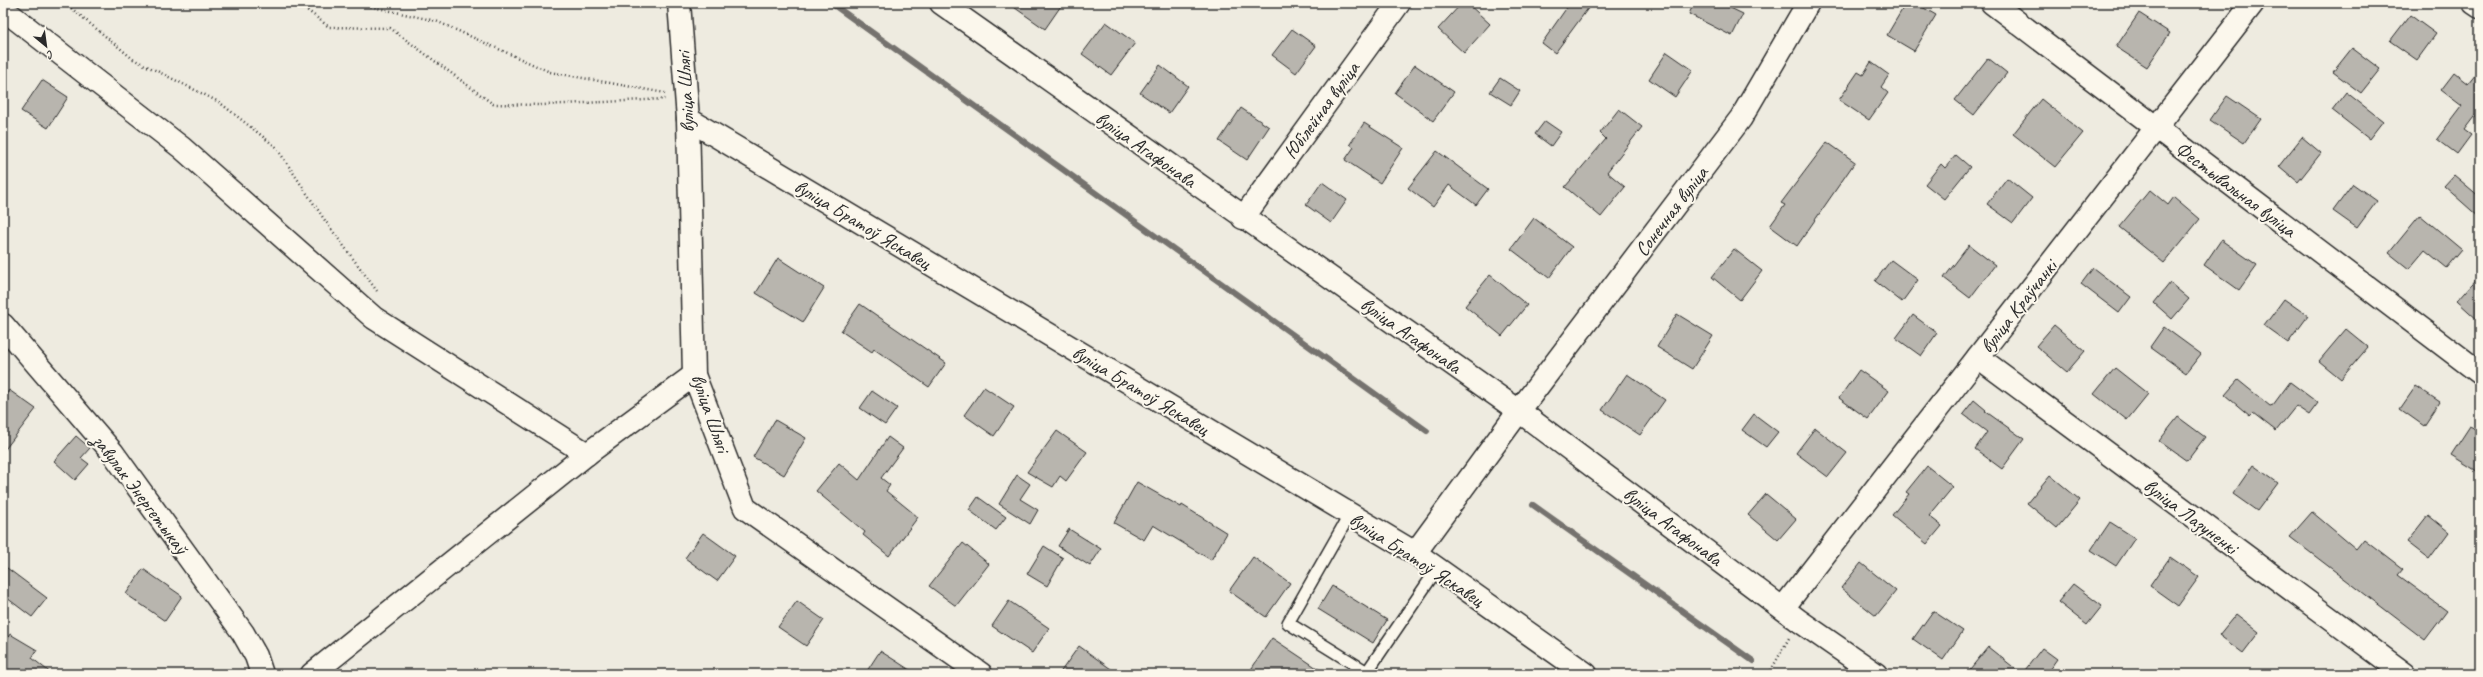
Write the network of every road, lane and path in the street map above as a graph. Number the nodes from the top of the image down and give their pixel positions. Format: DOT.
graph roads {
  1 [pos="64,3"];
  2 [pos="298,3"];
  3 [pos="355,3"];
  4 [pos="679,3"];
  5 [pos="942,3"];
  6 [pos="1399,3"];
  7 [pos="1808,3"];
  8 [pos="1992,3"];
  9 [pos="2253,3"];
  10 [pos="2474,3"];
  11 [pos="2480,7"];
  12 [pos="3,12"];
  13 [pos="687,97"];
  14 [pos="688,119"];
  15 [pos="2156,128"];
  16 [pos="1243,218"];
  17 [pos="379,293"];
  18 [pos="3,325"];
  19 [pos="1978,357"];
  20 [pos="2480,373"];
  21 [pos="694,376"];
  22 [pos="1519,410"];
  23 [pos="587,454"];
  24 [pos="1350,514"];
  25 [pos="1415,553"];
  26 [pos="1437,569"];
  27 [pos="1791,614"];
  28 [pos="262,674"];
  29 [pos="312,674"];
  30 [pos="981,674"];
  31 [pos="1586,674"];
  32 [pos="1770,674"];
  33 [pos="1876,674"];
  34 [pos="2405,674"];
  1 -- 17 [label="path"];
  2 -- 13 [label="path"];
  3 -- 13 [label="path"];
  4 -- 13 [label="street, вуліца Шлягі"];
  5 -- 16 [label="street, вуліца Агафонава"];
  6 -- 16 [label="street, Юбілейная вуліца"];
  7 -- 22 [label="street, Сонечная вуліца"];
  8 -- 15 [label="street, Фестывальная вуліца"];
  9 -- 15 [label="street, вуліца Краўчанкі"];
  10 -- 11 [label="street"];
  12 -- 23 [label="street"];
  13 -- 14 [label="street, вуліца Шлягі"];
  14 -- 21 [label="street, вуліца Шлягі"];
  14 -- 24 [label="street, вуліца Братоў Яскавец"];
  15 -- 19 [label="street, вуліца Краўчанкі"];
  15 -- 20 [label="street, Фестывальная вуліца"];
  16 -- 22 [label="street, вуліца Агафонава"];
  18 -- 28 [label="street, завулак Энергетыкаў"];
  19 -- 27 [label="street, вуліца Краўчанкі"];
  19 -- 34 [label="street, вуліца Лазуненкі"];
  21 -- 23 [label="street"];
  21 -- 30 [label="street, вуліца Шлягі"];
  22 -- 25 [label="street, Сонечная вуліца"];
  22 -- 27 [label="street, вуліца Агафонава"];
  23 -- 29 [label="street"];
  24 -- 25 [label="street, вуліца Братоў Яскавец"];
  24 -- 26 [label="lane"];
  25 -- 26 [label="street, вуліца Братоў Яскавец"];
  26 -- 31 [label="street, вуліца Братоў Яскавец"];
  27 -- 32 [label="path"];
  27 -- 33 [label="street, вуліца Агафонава"];
}
